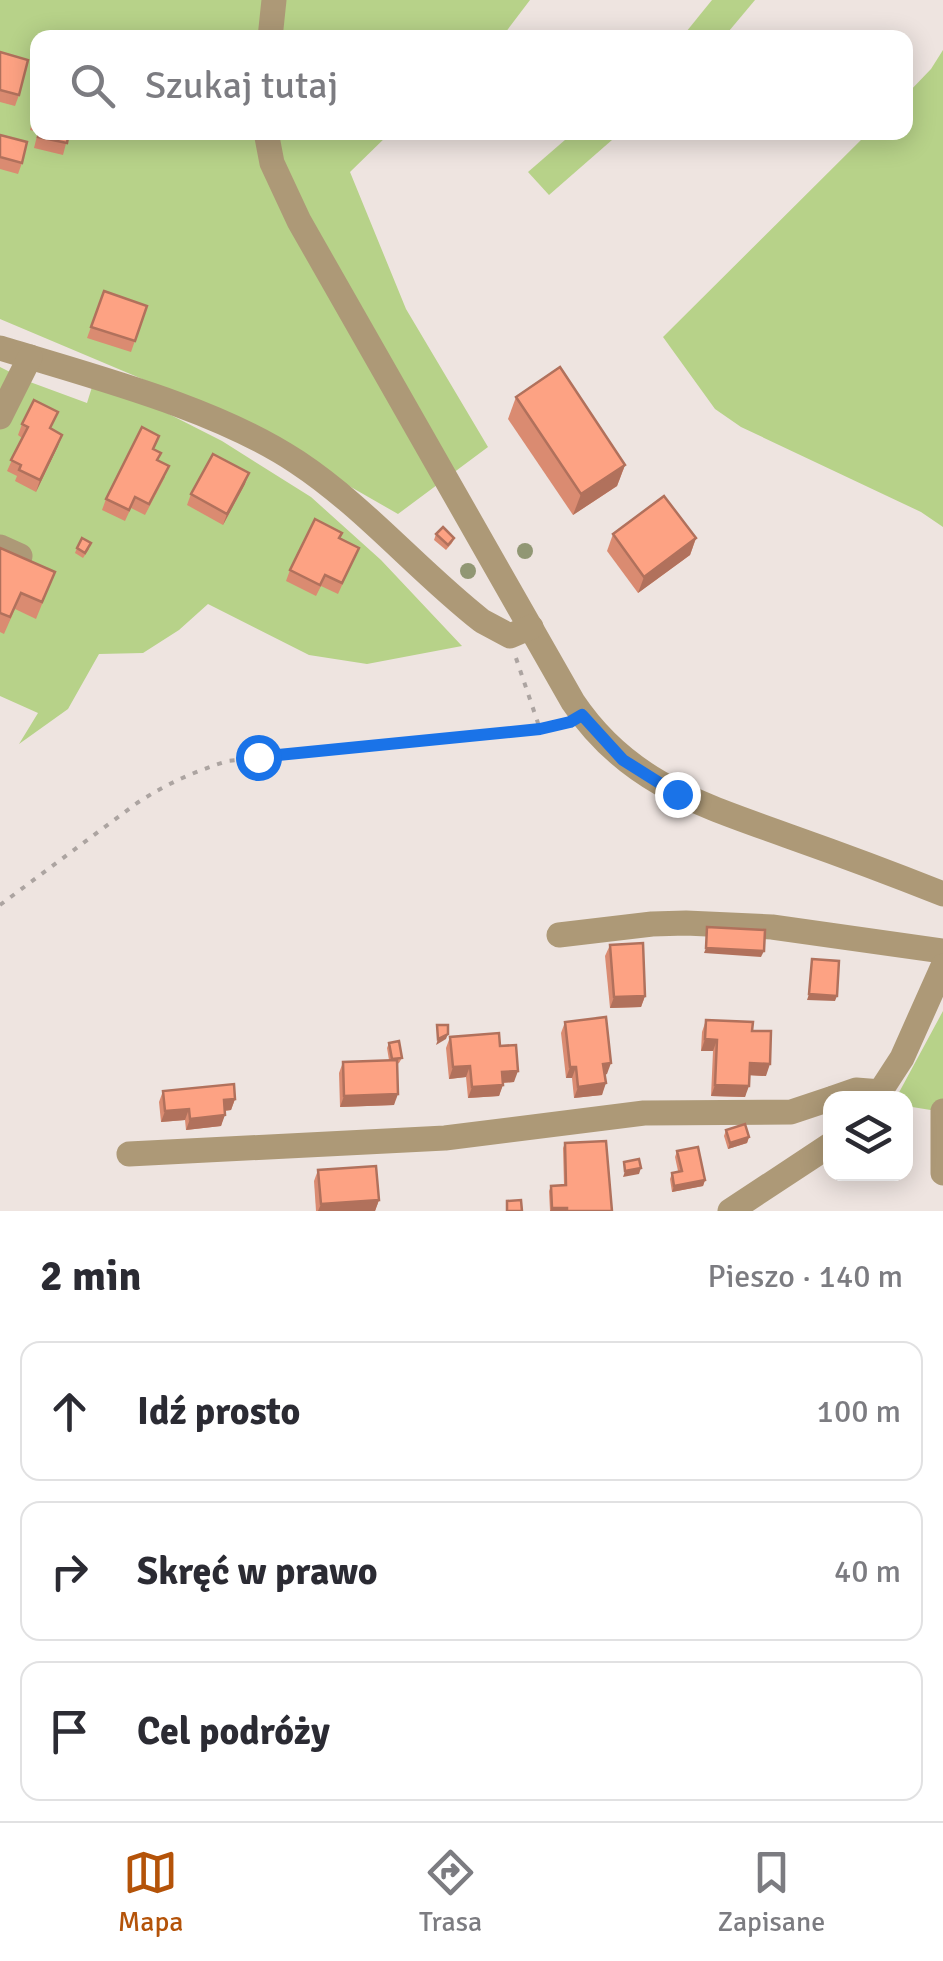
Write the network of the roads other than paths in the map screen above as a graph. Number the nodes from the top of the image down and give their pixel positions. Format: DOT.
graph roads {
  1 [pos="274,0"];
  2 [pos="271,30"];
  3 [pos="268,140"];
  4 [pos="0,348"];
  5 [pos="30,357"];
  6 [pos="0,417"];
  7 [pos="520,632"];
  8 [pos="943,894"];
  9 [pos="559,935"];
  10 [pos="943,951"];
  11 [pos="941,975"];
  12 [pos="881,1091"];
  13 [pos="823,1102"];
  14 [pos="943,1111"];
  15 [pos="823,1149"];
  16 [pos="129,1154"];
  17 [pos="943,1173"];
  18 [pos="730,1211"];
  1 -- 2 [label="street"];
  3 -- 7 [label="street"];
  4 -- 5 [label="street"];
  5 -- 6 [label="street"];
  5 -- 7 [label="street"];
  7 -- 8 [label="street"];
  9 -- 10 [label="street"];
  11 -- 12 [label="street"];
  13 -- 16 [label="street"];
  14 -- 17 [label="street"];
  15 -- 18 [label="street"];
}
